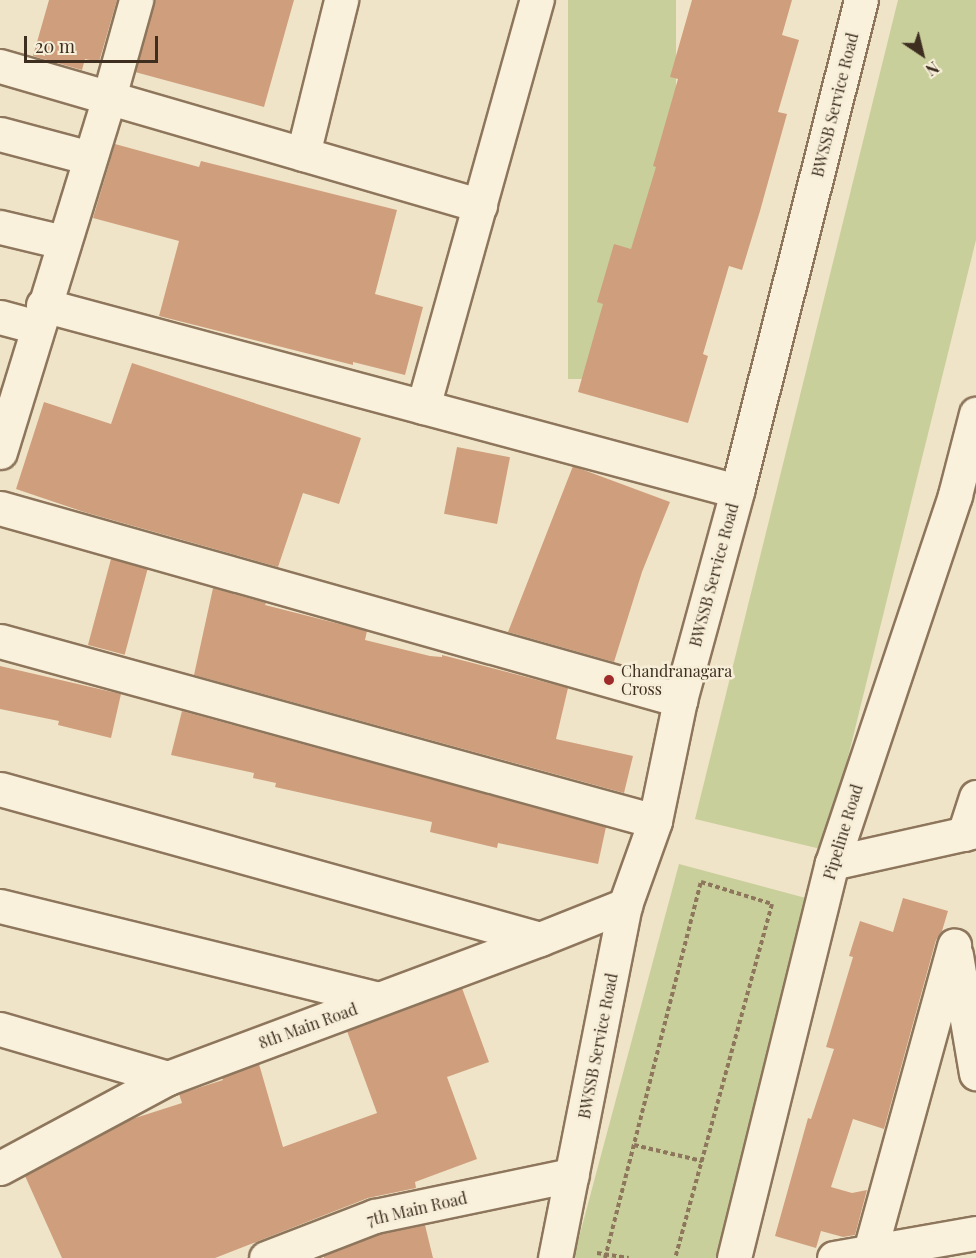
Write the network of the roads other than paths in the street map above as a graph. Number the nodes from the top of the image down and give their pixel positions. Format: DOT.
graph roads {
  1 [pos="136,0"];
  2 [pos="341,0"];
  3 [pos="537,0"];
  4 [pos="861,0"];
  5 [pos="0,66"];
  6 [pos="109,97"];
  7 [pos="0,134"];
  8 [pos="303,154"];
  9 [pos="90,158"];
  10 [pos="480,205"];
  11 [pos="0,227"];
  12 [pos="63,242"];
  13 [pos="40,316"];
  14 [pos="0,317"];
  15 [pos="423,407"];
  16 [pos="6,413"];
  17 [pos="976,414"];
  18 [pos="0,452"];
  19 [pos="966,490"];
  20 [pos="737,491"];
  21 [pos="0,508"];
  22 [pos="0,641"];
  23 [pos="680,700"];
  24 [pos="0,789"];
  25 [pos="976,797"];
  26 [pos="655,821"];
  27 [pos="970,833"];
  28 [pos="832,863"];
  29 [pos="625,904"];
  30 [pos="0,906"];
  31 [pos="540,939"];
  32 [pos="965,942"];
  33 [pos="378,999"];
  34 [pos="0,1029"];
  35 [pos="976,1073"];
  36 [pos="168,1078"];
  37 [pos="0,1168"];
  38 [pos="572,1175"];
  39 [pos="976,1233"];
  40 [pos="870,1251"];
  41 [pos="266,1258"];
  42 [pos="555,1258"];
  43 [pos="734,1258"];
  44 [pos="834,1258"];
  1 -- 6 [label="street"];
  2 -- 8 [label="street"];
  3 -- 10 [label="street"];
  4 -- 20 [label="street, BWSSB Service Road"];
  5 -- 6 [label="street"];
  6 -- 8 [label="street"];
  6 -- 9 [label="street"];
  7 -- 9 [label="street"];
  8 -- 10 [label="street"];
  9 -- 12 [label="street"];
  10 -- 15 [label="street"];
  11 -- 12 [label="street"];
  12 -- 13 [label="street"];
  13 -- 14 [label="street"];
  13 -- 15 [label="street"];
  13 -- 16 [label="street"];
  15 -- 20 [label="street"];
  16 -- 18 [label="street"];
  17 -- 19 [label="street, Pipeline Road"];
  19 -- 28 [label="street, Pipeline Road"];
  20 -- 23 [label="street, BWSSB Service Road"];
  21 -- 23 [label="street"];
  22 -- 26 [label="street"];
  23 -- 26 [label="street, BWSSB Service Road"];
  24 -- 31 [label="street"];
  25 -- 27 [label="street"];
  26 -- 29 [label="street, BWSSB Service Road"];
  27 -- 28 [label="street"];
  28 -- 43 [label="street, Pipeline Road"];
  29 -- 31 [label="street, 8th Main Road"];
  29 -- 38 [label="street, BWSSB Service Road"];
  30 -- 33 [label="street"];
  31 -- 33 [label="street, 8th Main Road"];
  32 -- 35 [label="street"];
  32 -- 40 [label="street"];
  33 -- 36 [label="street, 8th Main Road"];
  34 -- 36 [label="street"];
  36 -- 37 [label="street, 8th Main Road"];
  38 -- 41 [label="street, 7th Main Road"];
  38 -- 42 [label="street, BWSSB Service Road"];
  39 -- 40 [label="street"];
  40 -- 44 [label="street"];
}
